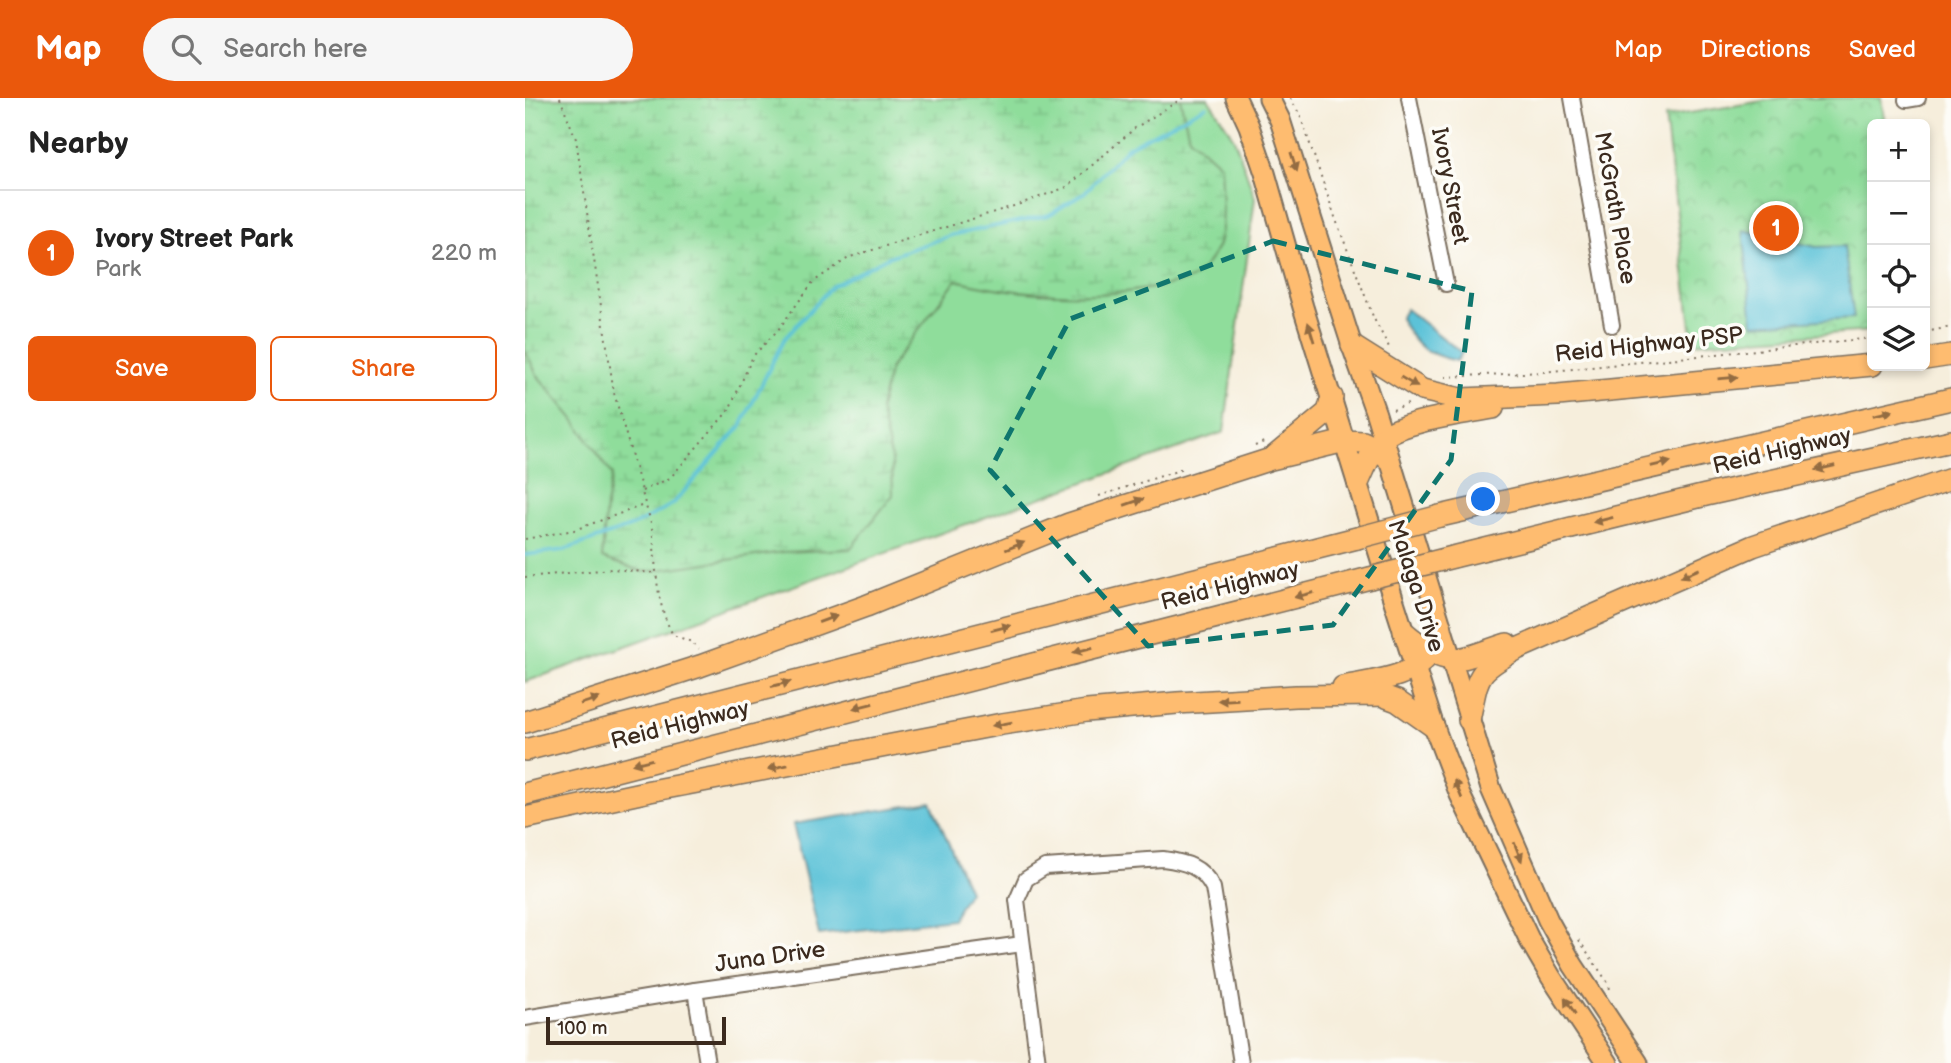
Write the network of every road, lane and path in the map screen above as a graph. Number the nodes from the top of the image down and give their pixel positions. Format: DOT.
graph roads {
  1 [pos="560,98"];
  2 [pos="1183,98"];
  3 [pos="1236,98"];
  4 [pos="1269,98"];
  5 [pos="1290,98"];
  6 [pos="1409,98"];
  7 [pos="1572,98"];
  8 [pos="1446,284"];
  9 [pos="1612,325"];
  10 [pos="1951,327"];
  11 [pos="1930,331"];
  12 [pos="1867,339"];
  13 [pos="1352,345"];
  14 [pos="1394,355"];
  15 [pos="1951,355"];
  16 [pos="1930,358"];
  17 [pos="1867,365"];
  18 [pos="1440,377"];
  19 [pos="1558,396"];
  20 [pos="1332,397"];
  21 [pos="1951,399"];
  22 [pos="1345,441"];
  23 [pos="1951,441"];
  24 [pos="1383,449"];
  25 [pos="1271,459"];
  26 [pos="1951,479"];
  27 [pos="1359,483"];
  28 [pos="642,491"];
  29 [pos="644,505"];
  30 [pos="525,538"];
  31 [pos="655,574"];
  32 [pos="525,577"];
  33 [pos="1566,626"];
  34 [pos="1441,627"];
  35 [pos="1404,632"];
  36 [pos="702,652"];
  37 [pos="1423,659"];
  38 [pos="1451,660"];
  39 [pos="1296,696"];
  40 [pos="1469,720"];
  41 [pos="525,722"];
  42 [pos="1434,727"];
  43 [pos="525,750"];
  44 [pos="525,794"];
  45 [pos="525,818"];
  46 [pos="1022,944"];
  47 [pos="695,990"];
  48 [pos="525,1018"];
  49 [pos="707,1063"];
  50 [pos="1038,1063"];
  51 [pos="1241,1063"];
  52 [pos="1608,1063"];
  53 [pos="1638,1063"];
  1 -- 28 [label="path"];
  2 -- 28 [label="path"];
  20 -- 3 [label="main road, Malaga Drive, one-way"];
  4 -- 13 [label="main road, Malaga Drive, one-way"];
  5 -- 14 [label="path"];
  6 -- 8 [label="street, Ivory Street"];
  7 -- 9 [label="street, McGrath Place"];
  10 -- 11 [label="path"];
  12 -- 18 [label="path, Reid Highway PSP"];
  13 -- 19 [label="highway, one-way"];
  13 -- 24 [label="main road, Malaga Drive"];
  15 -- 16 [label="highway"];
  19 -- 17 [label="highway, one-way"];
  19 -- 24 [label="highway"];
  20 -- 22 [label="main road, Malaga Drive"];
  20 -- 25 [label="highway"];
  43 -- 21 [label="highway, Reid Highway, one-way, bridge"];
  22 -- 24 [label="highway"];
  22 -- 25 [label="highway"];
  22 -- 27 [label="main road, Malaga Drive"];
  23 -- 44 [label="highway, Reid Highway, one-way, bridge"];
  24 -- 27 [label="highway"];
  24 -- 34 [label="main road, Malaga Drive"];
  41 -- 25 [label="highway, one-way"];
  26 -- 33 [label="highway, one-way"];
  27 -- 35 [label="main road, Malaga Drive"];
  28 -- 29 [label="path"];
  29 -- 30 [label="path"];
  29 -- 31 [label="path"];
  31 -- 32 [label="path"];
  31 -- 36 [label="path"];
  33 -- 38 [label="highway"];
  33 -- 40 [label="highway"];
  34 -- 37 [label="highway"];
  34 -- 38 [label="main road, Malaga Drive"];
  35 -- 37 [label="highway"];
  37 -- 38 [label="highway"];
  37 -- 39 [label="highway"];
  37 -- 42 [label="main road, Malaga Drive"];
  38 -- 40 [label="main road, Malaga Drive"];
  39 -- 42 [label="highway"];
  39 -- 45 [label="highway, one-way"];
  40 -- 53 [label="main road, Malaga Drive, one-way"];
  52 -- 42 [label="main road, Malaga Drive, one-way"];
  46 -- 47 [label="street, Juna Drive"];
  46 -- 50 [label="street"];
  46 -- 51 [label="street"];
  47 -- 48 [label="street, Juna Drive"];
  47 -- 49 [label="street"];
}
